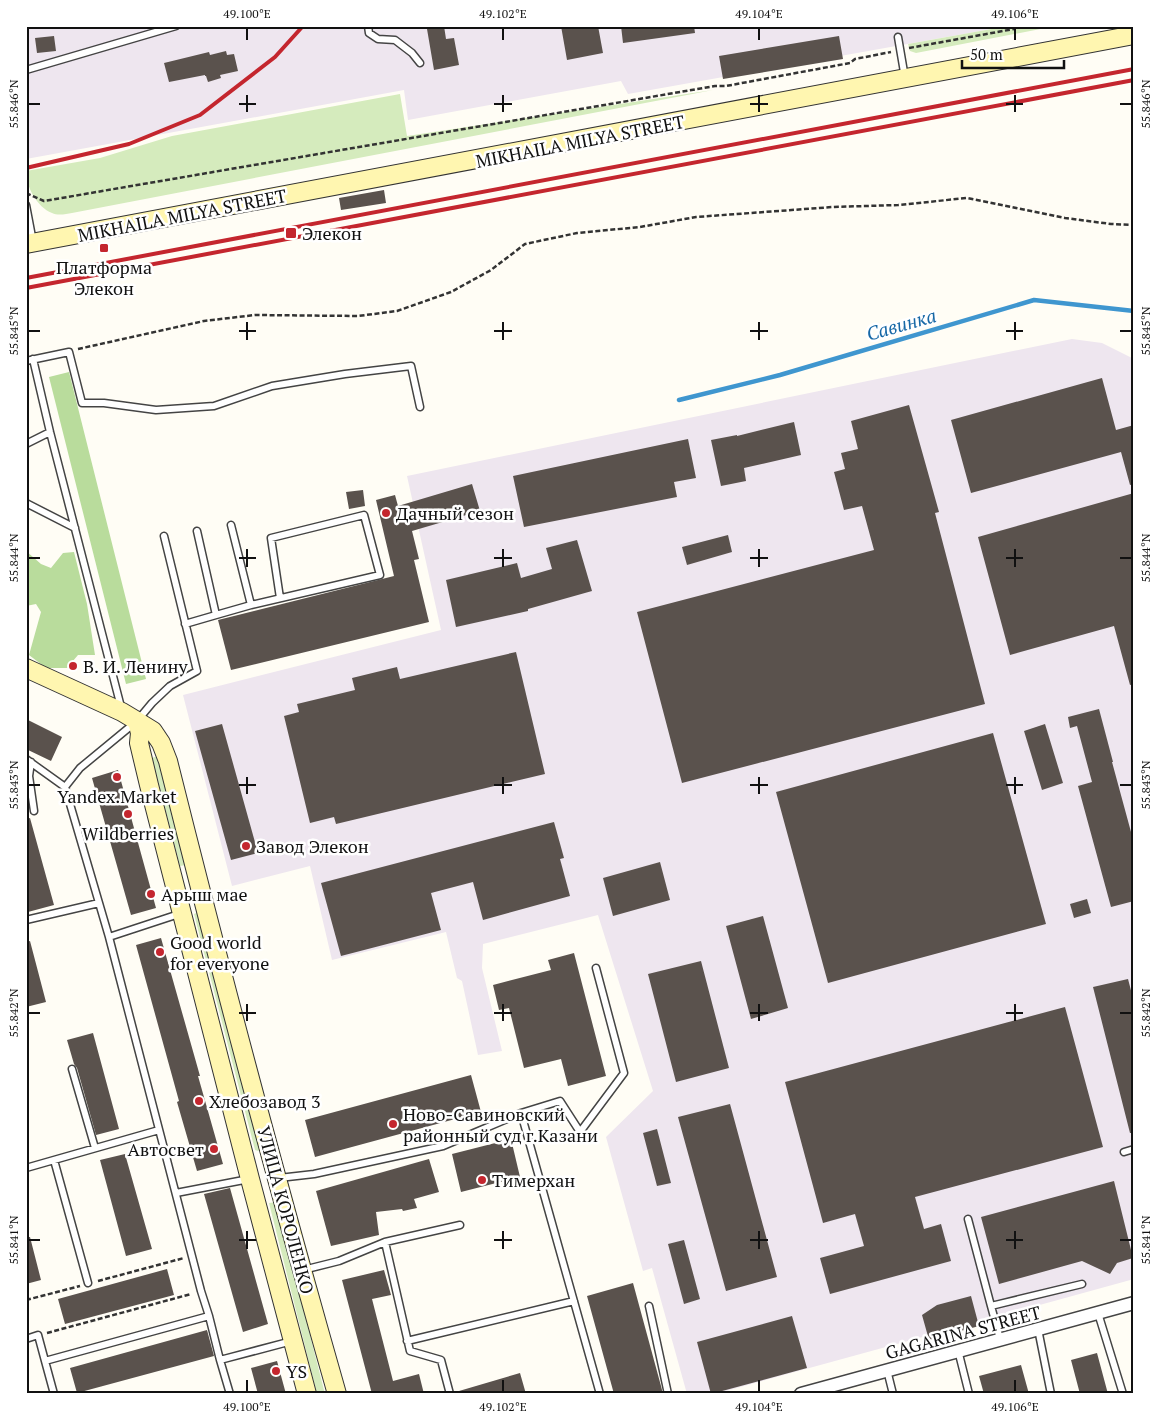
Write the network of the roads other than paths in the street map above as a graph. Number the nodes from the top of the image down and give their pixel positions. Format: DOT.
graph roads {
  1 [pos="176,26"];
  2 [pos="368,26"];
  3 [pos="1134,35"];
  4 [pos="898,37"];
  5 [pos="420,63"];
  6 [pos="26,70"];
  7 [pos="905,79"];
  8 [pos="26,205"];
  9 [pos="30,244"];
  10 [pos="30,360"];
  11 [pos="420,407"];
  12 [pos="50,432"];
  13 [pos="26,444"];
  14 [pos="26,503"];
  15 [pos="231,525"];
  16 [pos="75,528"];
  17 [pos="197,531"];
  18 [pos="164,536"];
  19 [pos="280,598"];
  20 [pos="251,605"];
  21 [pos="216,614"];
  22 [pos="185,624"];
  23 [pos="26,668"];
  24 [pos="122,712"];
  25 [pos="138,721"];
  26 [pos="29,761"];
  27 [pos="65,786"];
  28 [pos="34,811"];
  29 [pos="201,893"];
  30 [pos="99,903"];
  31 [pos="180,906"];
  32 [pos="26,920"];
  33 [pos="109,937"];
  34 [pos="596,968"];
  35 [pos="72,1068"];
  36 [pos="521,1113"];
  37 [pos="160,1130"];
  38 [pos="95,1148"];
  39 [pos="1134,1150"];
  40 [pos="1124,1152"];
  41 [pos="54,1160"];
  42 [pos="26,1168"];
  43 [pos="276,1178"];
  44 [pos="250,1179"];
  45 [pos="176,1193"];
  46 [pos="968,1218"];
  47 [pos="460,1225"];
  48 [pos="385,1242"];
  49 [pos="302,1271"];
  50 [pos="88,1284"];
  51 [pos="1082,1284"];
  52 [pos="574,1301"];
  53 [pos="1134,1303"];
  54 [pos="648,1306"];
  55 [pos="992,1306"];
  56 [pos="1098,1313"];
  57 [pos="209,1316"];
  58 [pos="1038,1329"];
  59 [pos="26,1339"];
  60 [pos="1000,1339"];
  61 [pos="294,1341"];
  62 [pos="407,1341"];
  63 [pos="958,1350"];
  64 [pos="220,1360"];
  65 [pos="45,1362"];
  66 [pos="887,1370"];
  67 [pos="54,1394"];
  68 [pos="230,1394"];
  69 [pos="307,1394"];
  70 [pos="336,1394"];
  71 [pos="450,1394"];
  72 [pos="600,1394"];
  73 [pos="668,1394"];
  74 [pos="801,1394"];
  75 [pos="893,1394"];
  76 [pos="969,1394"];
  77 [pos="1051,1394"];
  78 [pos="1123,1394"];
  1 -- 6 [label="lane"];
  2 -- 5 [label="lane"];
  3 -- 7 [label="street, MIKHAILA MILYA STREET"];
  4 -- 7 [label="lane"];
  7 -- 9 [label="street, MIKHAILA MILYA STREET"];
  8 -- 9 [label="lane"];
  10 -- 11 [label="lane"];
  10 -- 12 [label="lane"];
  12 -- 13 [label="lane"];
  12 -- 16 [label="lane"];
  14 -- 16 [label="lane"];
  15 -- 20 [label="lane"];
  16 -- 24 [label="lane"];
  17 -- 21 [label="lane"];
  18 -- 22 [label="lane"];
  19 -- 19 [label="lane"];
  19 -- 20 [label="lane"];
  20 -- 21 [label="lane"];
  21 -- 22 [label="lane"];
  22 -- 25 [label="lane"];
  23 -- 24 [label="street"];
  24 -- 25 [label="street"];
  25 -- 27 [label="lane"];
  25 -- 29 [label="street, УЛИЦА КОРОЛЕНКО"];
  25 -- 31 [label="street, УЛИЦА КОРОЛЕНКО"];
  26 -- 27 [label="lane"];
  26 -- 28 [label="lane"];
  27 -- 30 [label="lane"];
  29 -- 31 [label="street"];
  29 -- 43 [label="street, УЛИЦА КОРОЛЕНКО"];
  30 -- 32 [label="lane"];
  30 -- 33 [label="lane"];
  31 -- 33 [label="lane"];
  31 -- 44 [label="street, УЛИЦА КОРОЛЕНКО"];
  33 -- 37 [label="lane"];
  34 -- 36 [label="lane"];
  35 -- 38 [label="lane"];
  36 -- 43 [label="lane"];
  36 -- 52 [label="lane"];
  37 -- 38 [label="lane"];
  37 -- 45 [label="lane"];
  38 -- 41 [label="lane"];
  39 -- 40 [label="lane"];
  41 -- 42 [label="lane"];
  41 -- 50 [label="lane"];
  43 -- 44 [label="street"];
  43 -- 49 [label="street, УЛИЦА КОРОЛЕНКО"];
  44 -- 45 [label="lane"];
  44 -- 61 [label="street, УЛИЦА КОРОЛЕНКО"];
  45 -- 57 [label="lane"];
  46 -- 55 [label="lane"];
  47 -- 48 [label="lane"];
  48 -- 49 [label="lane"];
  48 -- 62 [label="lane"];
  49 -- 70 [label="street, УЛИЦА КОРОЛЕНКО"];
  51 -- 55 [label="lane"];
  52 -- 62 [label="lane"];
  52 -- 72 [label="lane"];
  53 -- 56 [label="street, GAGARINA STREET"];
  54 -- 73 [label="lane"];
  55 -- 60 [label="lane"];
  56 -- 58 [label="street, GAGARINA STREET"];
  56 -- 78 [label="lane"];
  57 -- 64 [label="lane"];
  57 -- 65 [label="lane"];
  58 -- 60 [label="street, GAGARINA STREET"];
  58 -- 77 [label="lane"];
  59 -- 65 [label="lane"];
  60 -- 63 [label="street, GAGARINA STREET"];
  61 -- 64 [label="lane"];
  61 -- 69 [label="street, УЛИЦА КОРОЛЕНКО"];
  62 -- 71 [label="lane"];
  63 -- 66 [label="street, GAGARINA STREET"];
  63 -- 76 [label="lane"];
  64 -- 68 [label="lane"];
  65 -- 67 [label="lane"];
  66 -- 74 [label="street, GAGARINA STREET"];
  66 -- 75 [label="lane"];
}
